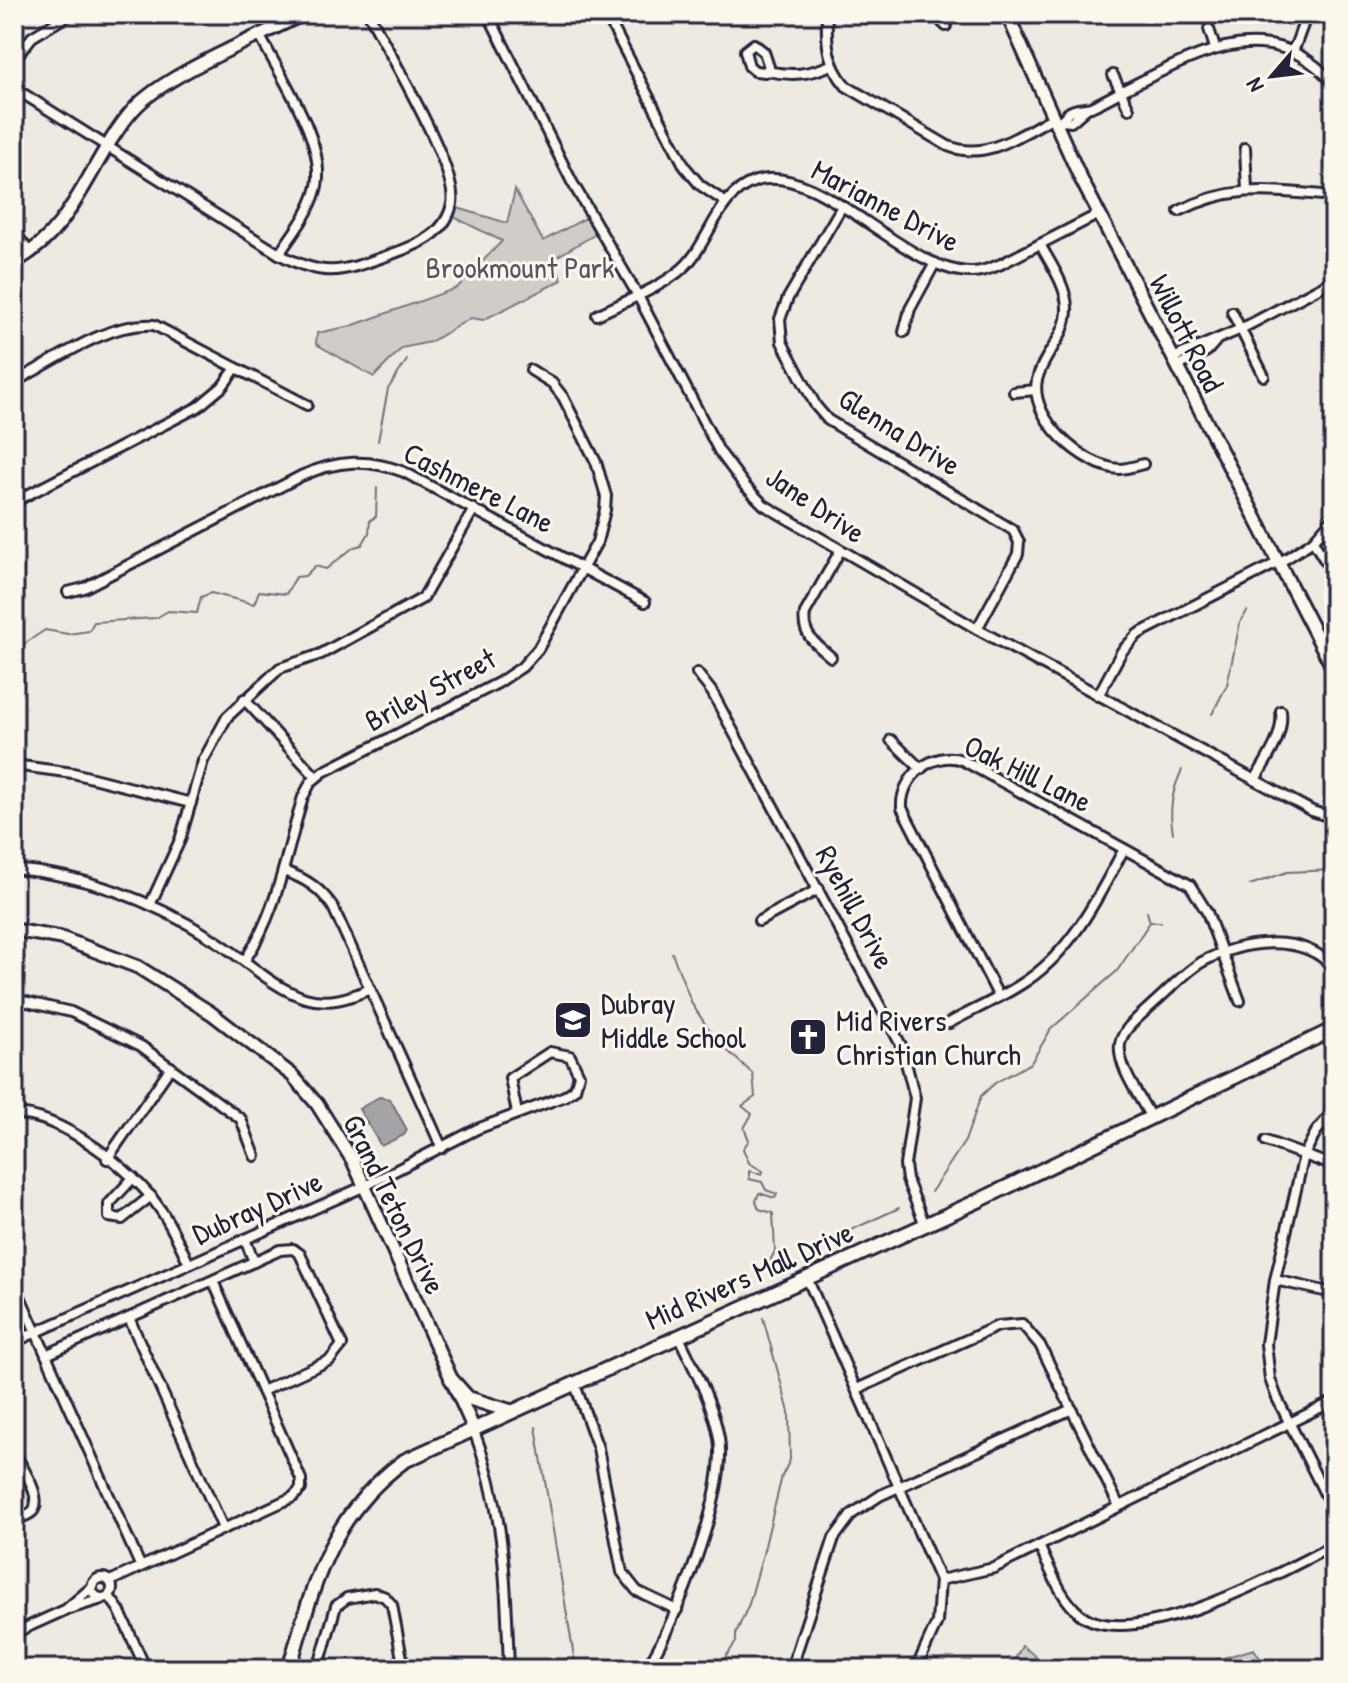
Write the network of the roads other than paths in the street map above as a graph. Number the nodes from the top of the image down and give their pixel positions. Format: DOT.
graph roads {
  1 [pos="70,14"];
  2 [pos="303,14"];
  3 [pos="369,14"];
  4 [pos="488,14"];
  5 [pos="606,14"];
  6 [pos="827,14"];
  7 [pos="934,14"];
  8 [pos="1007,14"];
  9 [pos="1307,14"];
  10 [pos="946,26"];
  11 [pos="1209,29"];
  12 [pos="260,36"];
  13 [pos="1215,48"];
  14 [pos="1293,52"];
  15 [pos="14,60"];
  16 [pos="831,65"];
  17 [pos="767,71"];
  18 [pos="1113,75"];
  19 [pos="1334,84"];
  20 [pos="14,88"];
  21 [pos="1121,92"];
  22 [pos="1129,109"];
  23 [pos="1057,121"];
  24 [pos="108,147"];
  25 [pos="1245,148"];
  26 [pos="1247,190"];
  27 [pos="1334,196"];
  28 [pos="725,202"];
  29 [pos="841,208"];
  30 [pos="1179,211"];
  31 [pos="1099,214"];
  32 [pos="14,231"];
  33 [pos="1040,244"];
  34 [pos="30,253"];
  35 [pos="279,254"];
  36 [pos="14,262"];
  37 [pos="935,263"];
  38 [pos="1332,284"];
  39 [pos="637,294"];
  40 [pos="1232,312"];
  41 [pos="597,315"];
  42 [pos="1241,329"];
  43 [pos="904,332"];
  44 [pos="1175,362"];
  45 [pos="236,368"];
  46 [pos="531,370"];
  47 [pos="1264,376"];
  48 [pos="14,382"];
  49 [pos="1036,390"];
  50 [pos="1014,392"];
  51 [pos="307,405"];
  52 [pos="1143,464"];
  53 [pos="14,502"];
  54 [pos="474,509"];
  55 [pos="1334,517"];
  56 [pos="1313,541"];
  57 [pos="840,551"];
  58 [pos="1278,563"];
  59 [pos="583,569"];
  60 [pos="1334,575"];
  61 [pos="68,592"];
  62 [pos="645,602"];
  63 [pos="977,629"];
  64 [pos="831,657"];
  65 [pos="1334,670"];
  66 [pos="697,673"];
  67 [pos="1098,696"];
  68 [pos="244,699"];
  69 [pos="1281,711"];
  70 [pos="891,740"];
  71 [pos="14,765"];
  72 [pos="921,769"];
  73 [pos="316,777"];
  74 [pos="1255,780"];
  75 [pos="191,803"];
  76 [pos="1334,818"];
  77 [pos="1124,849"];
  78 [pos="14,869"];
  79 [pos="283,871"];
  80 [pos="819,889"];
  81 [pos="150,905"];
  82 [pos="759,921"];
  83 [pos="14,930"];
  84 [pos="1222,953"];
  85 [pos="245,960"];
  86 [pos="1334,969"];
  87 [pos="370,989"];
  88 [pos="999,997"];
  89 [pos="14,999"];
  90 [pos="1240,1001"];
  91 [pos="949,1023"];
  92 [pos="1334,1029"];
  93 [pos="171,1067"];
  94 [pos="1334,1110"];
  95 [pos="517,1113"];
  96 [pos="14,1114"];
  97 [pos="1151,1118"];
  98 [pos="1266,1141"];
  99 [pos="442,1148"];
  100 [pos="1304,1155"];
  101 [pos="255,1156"];
  102 [pos="107,1159"];
  103 [pos="1334,1166"];
  104 [pos="133,1178"];
  105 [pos="365,1186"];
  106 [pos="151,1196"];
  107 [pos="925,1225"];
  108 [pos="245,1239"];
  109 [pos="254,1262"];
  110 [pos="189,1264"];
  111 [pos="807,1278"];
  112 [pos="1275,1280"];
  113 [pos="213,1281"];
  114 [pos="14,1283"];
  115 [pos="1324,1291"];
  116 [pos="129,1318"];
  117 [pos="36,1332"];
  118 [pos="678,1335"];
  119 [pos="14,1342"];
  120 [pos="46,1355"];
  121 [pos="451,1379"];
  122 [pos="574,1382"];
  123 [pos="857,1389"];
  124 [pos="262,1391"];
  125 [pos="1334,1401"];
  126 [pos="1072,1409"];
  127 [pos="510,1411"];
  128 [pos="1288,1421"];
  129 [pos="473,1427"];
  130 [pos="14,1452"];
  131 [pos="900,1486"];
  132 [pos="1119,1506"];
  133 [pos="1334,1512"];
  134 [pos="14,1520"];
  135 [pos="223,1528"];
  136 [pos="1334,1545"];
  137 [pos="1039,1546"];
  138 [pos="140,1565"];
  139 [pos="940,1580"];
  140 [pos="110,1581"];
  141 [pos="92,1587"];
  142 [pos="106,1597"];
  143 [pos="65,1610"];
  144 [pos="677,1610"];
  145 [pos="14,1633"];
  146 [pos="146,1669"];
  147 [pos="289,1669"];
  148 [pos="318,1669"];
  149 [pos="404,1669"];
  150 [pos="509,1669"];
  151 [pos="646,1669"];
  152 [pos="791,1669"];
  153 [pos="916,1669"];
  1 -- 15 [label="street"];
  2 -- 12 [label="street"];
  3 -- 35 [label="street"];
  4 -- 39 [label="street, Jane Drive"];
  5 -- 28 [label="street"];
  6 -- 16 [label="street"];
  7 -- 10 [label="street"];
  8 -- 23 [label="street, Willott Road"];
  9 -- 14 [label="street"];
  11 -- 13 [label="street"];
  12 -- 24 [label="street"];
  12 -- 35 [label="street"];
  13 -- 14 [label="street"];
  13 -- 21 [label="street"];
  14 -- 19 [label="street"];
  16 -- 17 [label="street"];
  16 -- 23 [label="street"];
  18 -- 21 [label="street"];
  20 -- 24 [label="street"];
  21 -- 22 [label="street"];
  21 -- 23 [label="street"];
  23 -- 31 [label="street, Willott Road"];
  24 -- 34 [label="street"];
  24 -- 35 [label="street"];
  25 -- 26 [label="street"];
  26 -- 27 [label="street"];
  26 -- 30 [label="street"];
  28 -- 29 [label="street, Marianne Drive"];
  28 -- 39 [label="street, Marianne Drive"];
  29 -- 37 [label="street, Marianne Drive"];
  29 -- 63 [label="street, Glenna Drive"];
  31 -- 33 [label="street, Marianne Drive"];
  31 -- 44 [label="street, Willott Road"];
  32 -- 34 [label="street"];
  33 -- 37 [label="street, Marianne Drive"];
  33 -- 49 [label="street"];
  34 -- 36 [label="street"];
  37 -- 43 [label="street"];
  38 -- 42 [label="street"];
  39 -- 41 [label="street, Marianne Drive"];
  39 -- 57 [label="street, Jane Drive"];
  40 -- 42 [label="street"];
  42 -- 44 [label="street"];
  42 -- 47 [label="street"];
  44 -- 58 [label="street, Willott Road"];
  45 -- 48 [label="street"];
  45 -- 51 [label="street"];
  45 -- 53 [label="street"];
  46 -- 59 [label="street, Briley Street"];
  49 -- 50 [label="street"];
  49 -- 52 [label="street"];
  54 -- 59 [label="street, Cashmere Lane"];
  54 -- 61 [label="street, Cashmere Lane"];
  54 -- 68 [label="street"];
  55 -- 56 [label="street"];
  56 -- 58 [label="street"];
  56 -- 60 [label="street"];
  57 -- 63 [label="street, Jane Drive"];
  57 -- 64 [label="street"];
  58 -- 65 [label="street, Willott Road"];
  58 -- 67 [label="street"];
  59 -- 62 [label="street, Cashmere Lane"];
  59 -- 73 [label="street, Briley Street"];
  63 -- 67 [label="street, Jane Drive"];
  66 -- 80 [label="street, Ryehill Drive"];
  67 -- 74 [label="street, Jane Drive"];
  68 -- 73 [label="street"];
  68 -- 75 [label="street"];
  69 -- 74 [label="street"];
  70 -- 72 [label="street"];
  71 -- 75 [label="street"];
  72 -- 77 [label="street, Oak Hill Lane"];
  72 -- 88 [label="street, Oak Hill Lane"];
  73 -- 79 [label="street"];
  74 -- 76 [label="street, Jane Drive"];
  75 -- 81 [label="street"];
  77 -- 84 [label="street, Oak Hill Lane"];
  77 -- 88 [label="street"];
  78 -- 81 [label="street"];
  79 -- 85 [label="street"];
  79 -- 87 [label="street"];
  80 -- 82 [label="street"];
  80 -- 107 [label="street, Ryehill Drive"];
  81 -- 85 [label="street"];
  83 -- 105 [label="street, Grand Teton Drive"];
  84 -- 86 [label="street"];
  84 -- 90 [label="street, Oak Hill Lane"];
  84 -- 97 [label="street"];
  85 -- 87 [label="street"];
  87 -- 99 [label="street"];
  88 -- 91 [label="street"];
  89 -- 93 [label="street"];
  92 -- 97 [label="main road, Mid Rivers Mall Drive"];
  93 -- 101 [label="street"];
  93 -- 102 [label="street"];
  94 -- 100 [label="street"];
  95 -- 95 [label="street, Dubray Drive"];
  95 -- 99 [label="street, Dubray Drive"];
  96 -- 102 [label="street"];
  97 -- 107 [label="main road, Mid Rivers Mall Drive"];
  98 -- 100 [label="street"];
  99 -- 105 [label="street, Dubray Drive"];
  100 -- 103 [label="street"];
  100 -- 112 [label="street"];
  102 -- 104 [label="street"];
  104 -- 106 [label="street"];
  104 -- 106 [label="street"];
  105 -- 108 [label="street, Dubray Drive"];
  105 -- 121 [label="street, Grand Teton Drive"];
  106 -- 110 [label="street"];
  107 -- 111 [label="main road, Mid Rivers Mall Drive"];
  108 -- 109 [label="street"];
  108 -- 110 [label="street, Dubray Drive"];
  109 -- 113 [label="street"];
  109 -- 124 [label="street"];
  110 -- 117 [label="street, Dubray Drive"];
  111 -- 118 [label="main road, Mid Rivers Mall Drive"];
  111 -- 123 [label="street"];
  112 -- 115 [label="street"];
  112 -- 128 [label="street"];
  113 -- 116 [label="street"];
  113 -- 124 [label="street"];
  114 -- 117 [label="street"];
  116 -- 120 [label="street"];
  116 -- 135 [label="street"];
  117 -- 119 [label="street, Dubray Drive"];
  117 -- 120 [label="street"];
  118 -- 122 [label="main road, Mid Rivers Mall Drive"];
  118 -- 144 [label="street"];
  120 -- 138 [label="street"];
  121 -- 127 [label="main road"];
  121 -- 129 [label="street, Grand Teton Drive"];
  122 -- 127 [label="main road, Mid Rivers Mall Drive"];
  122 -- 144 [label="street"];
  123 -- 126 [label="street"];
  123 -- 131 [label="street"];
  124 -- 135 [label="street"];
  125 -- 128 [label="street"];
  126 -- 131 [label="street"];
  126 -- 132 [label="street"];
  127 -- 129 [label="main road, Mid Rivers Mall Drive"];
  128 -- 132 [label="street"];
  128 -- 133 [label="street"];
  129 -- 147 [label="main road, Mid Rivers Mall Drive"];
  129 -- 150 [label="street, Grand Teton Drive"];
  130 -- 134 [label="street"];
  131 -- 139 [label="street"];
  131 -- 152 [label="street"];
  132 -- 137 [label="street"];
  135 -- 138 [label="street"];
  136 -- 137 [label="street"];
  137 -- 139 [label="street"];
  138 -- 140 [label="street"];
  139 -- 153 [label="street"];
  140 -- 141 [label="street"];
  140 -- 142 [label="street"];
  141 -- 142 [label="street"];
  141 -- 143 [label="street"];
  142 -- 143 [label="street"];
  142 -- 146 [label="street"];
  143 -- 145 [label="street"];
  144 -- 151 [label="street"];
  148 -- 149 [label="street"];
}
